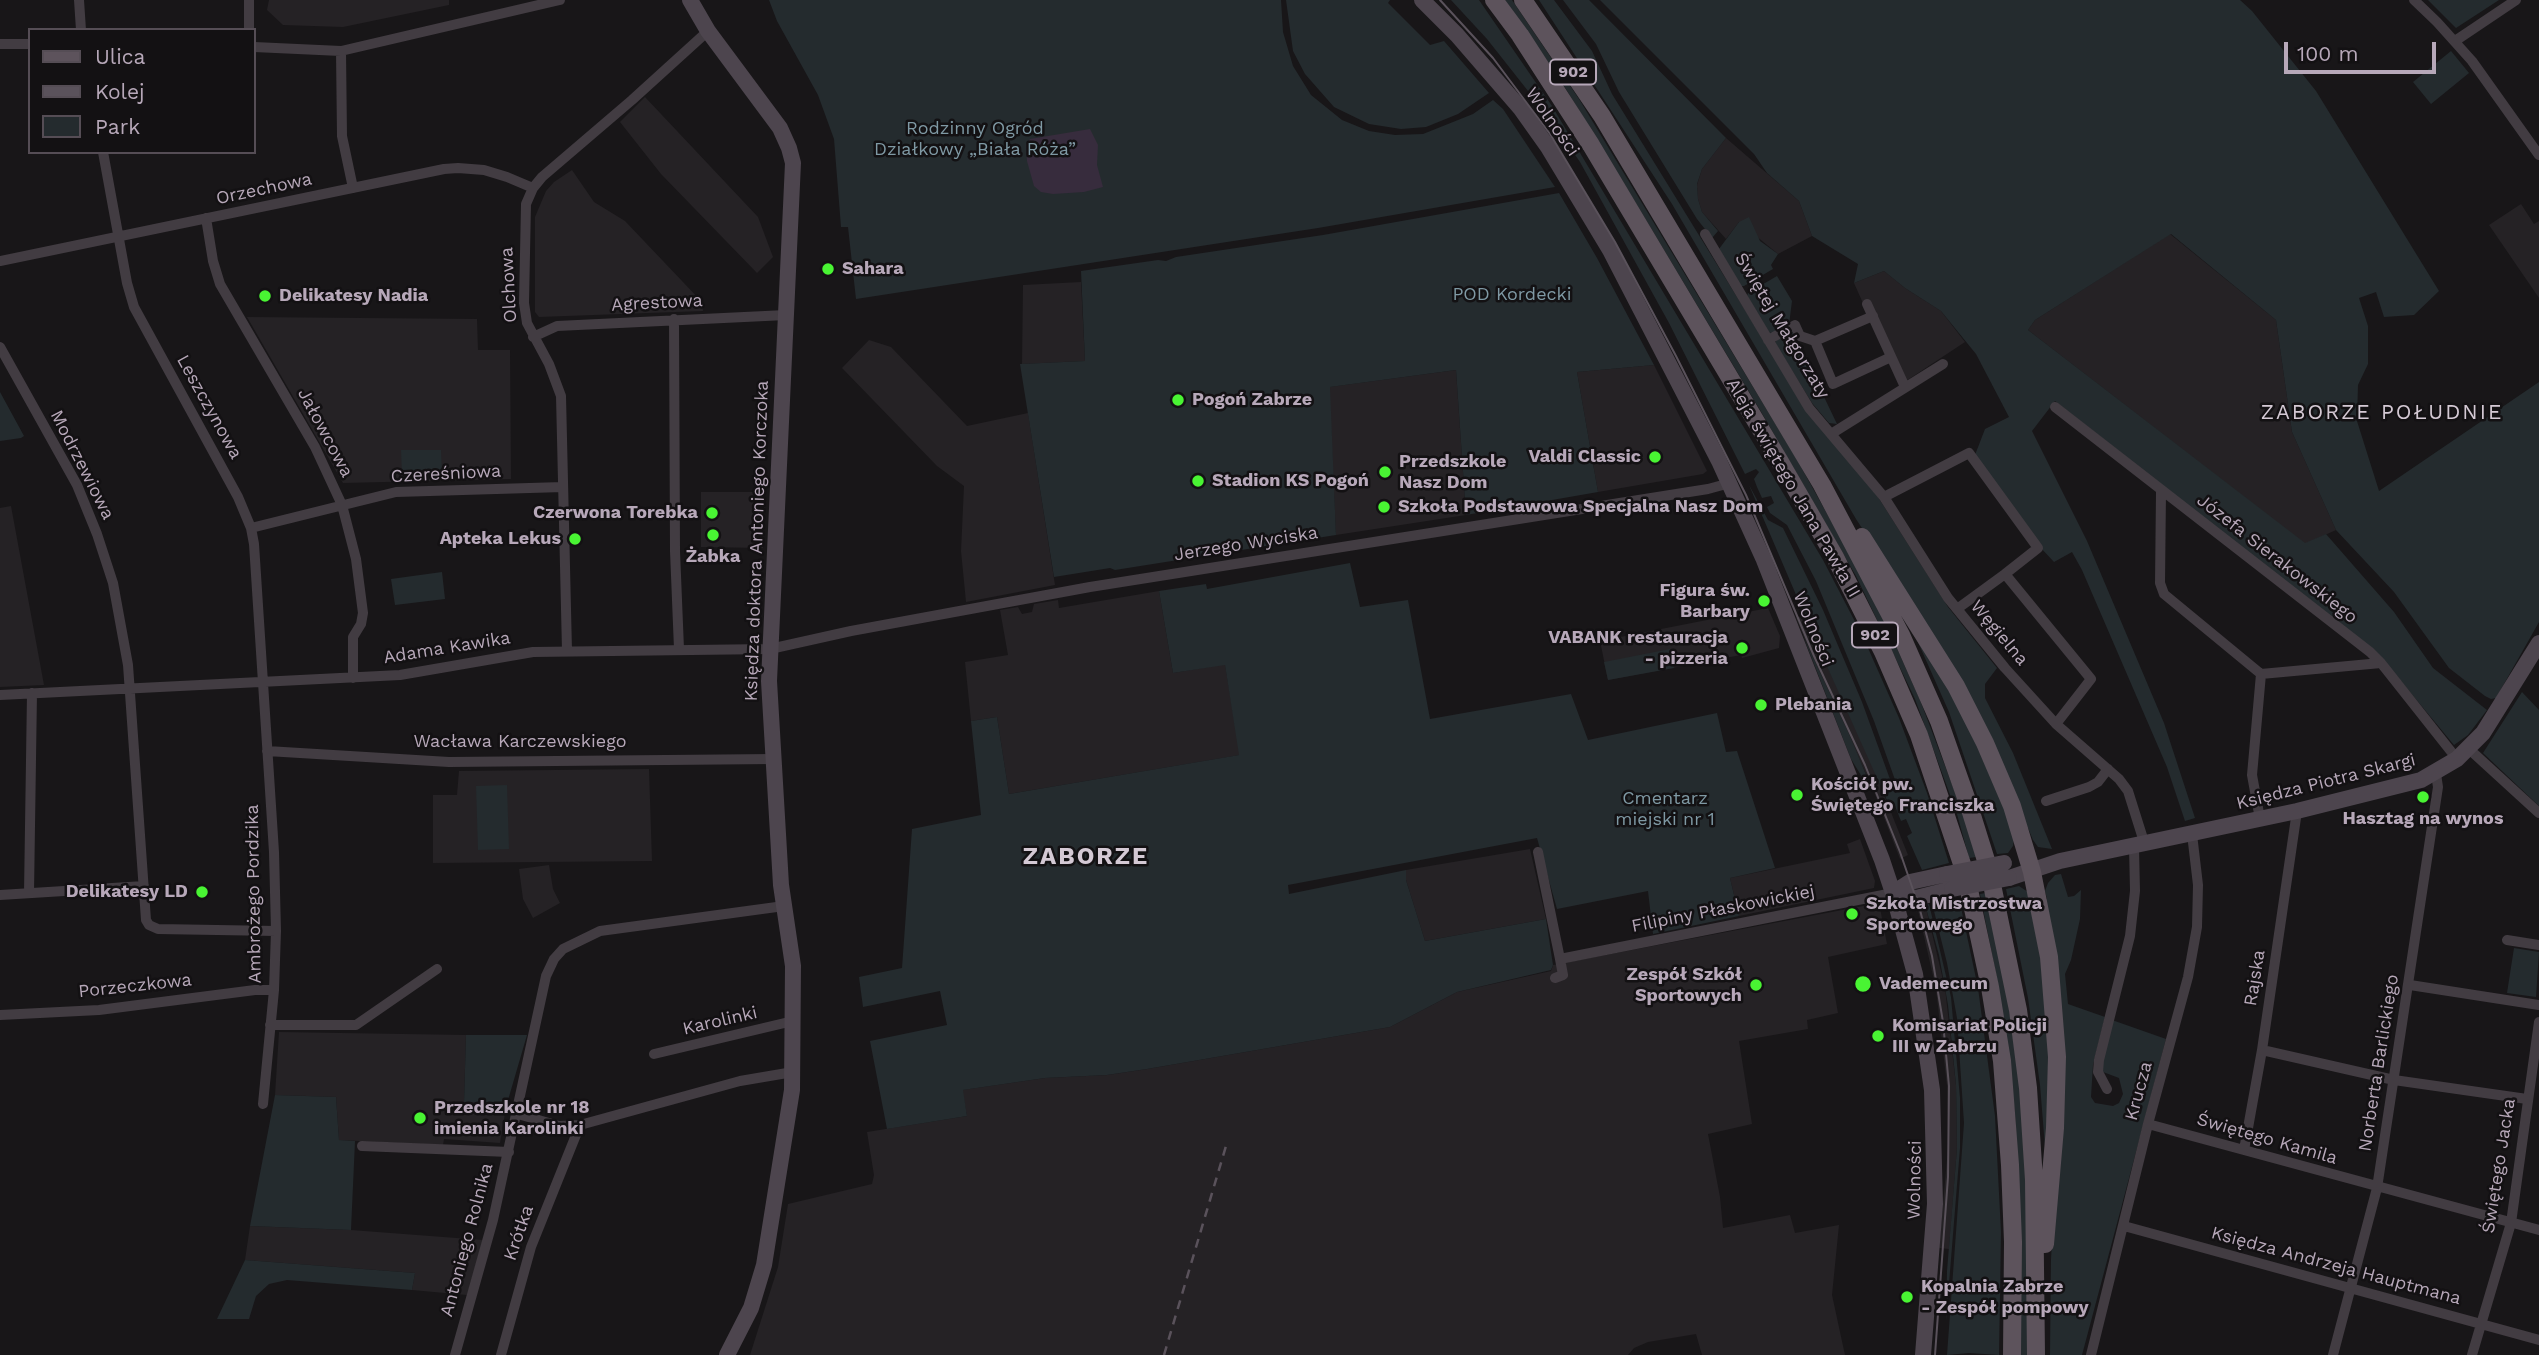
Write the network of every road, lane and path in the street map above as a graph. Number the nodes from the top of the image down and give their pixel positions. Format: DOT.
graph roads {
  1 [pos="79,0"];
  2 [pos="249,0"];
  3 [pos="560,0"];
  4 [pos="690,0"];
  5 [pos="1422,0"];
  6 [pos="1494,0"];
  7 [pos="1523,0"];
  8 [pos="2414,0"];
  9 [pos="2516,0"];
  10 [pos="82,28"];
  11 [pos="249,28"];
  12 [pos="708,31"];
  13 [pos="2455,41"];
  14 [pos="0,44"];
  15 [pos="28,44"];
  16 [pos="256,47"];
  17 [pos="341,51"];
  18 [pos="2538,150"];
  19 [pos="103,154"];
  20 [pos="353,188"];
  21 [pos="533,188"];
  22 [pos="206,218"];
  23 [pos="1705,234"];
  24 [pos="118,236"];
  25 [pos="0,261"];
  26 [pos="1867,304"];
  27 [pos="786,315"];
  28 [pos="1872,316"];
  29 [pos="674,319"];
  30 [pos="533,337"];
  31 [pos="1768,340"];
  32 [pos="1815,341"];
  33 [pos="0,347"];
  34 [pos="1891,357"];
  35 [pos="1943,365"];
  36 [pos="1905,387"];
  37 [pos="2055,407"];
  38 [pos="1831,434"];
  39 [pos="1800,447"];
  40 [pos="1730,483"];
  41 [pos="563,486"];
  42 [pos="2161,492"];
  43 [pos="1884,497"];
  44 [pos="342,506"];
  45 [pos="251,528"];
  46 [pos="2005,574"];
  47 [pos="1957,609"];
  48 [pos="2539,643"];
  49 [pos="679,649"];
  50 [pos="770,649"];
  51 [pos="567,651"];
  52 [pos="2381,663"];
  53 [pos="2261,674"];
  54 [pos="353,678"];
  55 [pos="263,682"];
  56 [pos="130,689"];
  57 [pos="32,693"];
  58 [pos="0,695"];
  59 [pos="2056,724"];
  60 [pos="267,751"];
  61 [pos="2463,754"];
  62 [pos="774,759"];
  63 [pos="2108,769"];
  64 [pos="2436,774"];
  65 [pos="2046,801"];
  66 [pos="2297,811"];
  67 [pos="2539,813"];
  68 [pos="2260,819"];
  69 [pos="2192,834"];
  70 [pos="2140,846"];
  71 [pos="1538,852"];
  72 [pos="2030,866"];
  73 [pos="1885,868"];
  74 [pos="1910,882"];
  75 [pos="1949,882"];
  76 [pos="144,886"];
  77 [pos="29,893"];
  78 [pos="1893,893"];
  79 [pos="0,895"];
  80 [pos="1926,895"];
  81 [pos="784,906"];
  82 [pos="276,931"];
  83 [pos="1906,936"];
  84 [pos="2507,940"];
  85 [pos="2539,944"];
  86 [pos="1560,958"];
  87 [pos="438,969"];
  88 [pos="1555,978"];
  89 [pos="2410,985"];
  90 [pos="274,990"];
  91 [pos="2539,1005"];
  92 [pos="0,1015"];
  93 [pos="793,1021"];
  94 [pos="2539,1022"];
  95 [pos="270,1025"];
  96 [pos="2262,1049"];
  97 [pos="654,1054"];
  98 [pos="793,1072"];
  99 [pos="2394,1080"];
  100 [pos="2108,1089"];
  101 [pos="2527,1099"];
  102 [pos="263,1104"];
  103 [pos="518,1114"];
  104 [pos="2148,1124"];
  105 [pos="580,1125"];
  106 [pos="362,1146"];
  107 [pos="2244,1150"];
  108 [pos="509,1153"];
  109 [pos="2376,1188"];
  110 [pos="2511,1223"];
  111 [pos="2124,1226"];
  112 [pos="2539,1230"];
  113 [pos="2351,1289"];
  114 [pos="2480,1324"];
  115 [pos="2036,1328"];
  116 [pos="2539,1340"];
  117 [pos="455,1355"];
  118 [pos="501,1355"];
  119 [pos="727,1355"];
  120 [pos="1923,1355"];
  121 [pos="2012,1355"];
  122 [pos="2036,1355"];
  123 [pos="2091,1355"];
  124 [pos="2333,1355"];
  125 [pos="2472,1355"];
  1 -- 10 [label="street"];
  2 -- 11 [label="street"];
  3 -- 17 [label="street"];
  4 -- 12 [label="street, Księdza doktora Antoniego Korczoka"];
  5 -- 40 [label="street, Wolności"];
  6 -- 121 [label="main road, Aleja świętego Jana Pawła II / 902"];
  7 -- 39 [label="main road, Aleja świętego Jana Pawła II / 902"];
  8 -- 13 [label="street"];
  9 -- 13 [label="street"];
  12 -- 21 [label="street, Olchowa"];
  12 -- 27 [label="street, Księdza doktora Antoniego Korczoka"];
  13 -- 18 [label="street"];
  14 -- 15 [label="street"];
  16 -- 17 [label="street"];
  17 -- 20 [label="street"];
  19 -- 24 [label="street, Leszczynowa"];
  20 -- 21 [label="street, Orzechowa"];
  20 -- 22 [label="street, Orzechowa"];
  21 -- 30 [label="street, Olchowa"];
  22 -- 24 [label="street, Orzechowa"];
  22 -- 44 [label="street, Jałowcowa"];
  23 -- 31 [label="street, Świętej Małgorzaty"];
  24 -- 25 [label="street, Orzechowa"];
  24 -- 45 [label="street, Leszczynowa"];
  26 -- 28 [label="street"];
  27 -- 29 [label="street, Agrestowa"];
  27 -- 50 [label="street, Księdza doktora Antoniego Korczoka"];
  28 -- 32 [label="street"];
  28 -- 34 [label="street"];
  29 -- 30 [label="street, Agrestowa"];
  29 -- 49 [label="street"];
  30 -- 41 [label="street, Olchowa"];
  31 -- 32 [label="street"];
  31 -- 38 [label="street, Świętej Małgorzaty"];
  32 -- 34 [label="street"];
  33 -- 56 [label="street, Modrzewiowa"];
  34 -- 36 [label="street"];
  35 -- 36 [label="street"];
  36 -- 38 [label="street"];
  37 -- 42 [label="street, Józefa Sierakowskiego"];
  38 -- 43 [label="street, Węgielna"];
  39 -- 72 [label="main road"];
  39 -- 115 [label="main road, Aleja świętego Jana Pawła II / 902"];
  40 -- 50 [label="street, Jerzego Wyciska"];
  40 -- 73 [label="street, Wolności"];
  41 -- 44 [label="street, Czereśniowa"];
  41 -- 51 [label="street, Olchowa"];
  42 -- 52 [label="street, Józefa Sierakowskiego"];
  42 -- 53 [label="street"];
  43 -- 46 [label="street"];
  43 -- 47 [label="street, Węgielna"];
  44 -- 45 [label="street, Czereśniowa"];
  44 -- 54 [label="street, Jałowcowa"];
  45 -- 55 [label="street, Leszczynowa"];
  46 -- 47 [label="street"];
  46 -- 59 [label="street"];
  47 -- 59 [label="street, Węgielna"];
  48 -- 61 [label="street, Księdza Piotra Skargi"];
  49 -- 50 [label="street, Adama Kawika"];
  49 -- 51 [label="street, Adama Kawika"];
  50 -- 62 [label="street, Księdza doktora Antoniego Korczoka"];
  51 -- 54 [label="street, Adama Kawika"];
  52 -- 53 [label="street"];
  52 -- 61 [label="street, Józefa Sierakowskiego"];
  53 -- 68 [label="street"];
  54 -- 55 [label="street, Adama Kawika"];
  55 -- 56 [label="street, Adama Kawika"];
  55 -- 60 [label="street, Ambrożego Pordzika"];
  56 -- 57 [label="street, Adama Kawika"];
  56 -- 76 [label="street"];
  57 -- 58 [label="street, Adama Kawika"];
  57 -- 77 [label="street"];
  59 -- 63 [label="street, Węgielna"];
  60 -- 62 [label="street, Wacława Karczewskiego"];
  60 -- 82 [label="street, Ambrożego Pordzika"];
  61 -- 64 [label="street, Księdza Piotra Skargi"];
  61 -- 67 [label="street, Józefa Sierakowskiego"];
  62 -- 81 [label="street, Księdza doktora Antoniego Korczoka"];
  63 -- 65 [label="street"];
  63 -- 70 [label="street, Węgielna"];
  64 -- 66 [label="street, Księdza Piotra Skargi"];
  64 -- 89 [label="street, Norberta Barlickiego"];
  66 -- 68 [label="street, Księdza Piotra Skargi"];
  66 -- 96 [label="street, Rajska"];
  68 -- 69 [label="street, Księdza Piotra Skargi"];
  69 -- 70 [label="street, Księdza Piotra Skargi"];
  69 -- 104 [label="street, Krucza"];
  70 -- 72 [label="street, Księdza Piotra Skargi"];
  70 -- 100 [label="street, Węgielna"];
  71 -- 86 [label="street"];
  72 -- 75 [label="street, Księdza Piotra Skargi, bridge"];
  72 -- 115 [label="main road"];
  73 -- 74 [label="street"];
  73 -- 78 [label="street, Wolności"];
  74 -- 75 [label="street, Księdza Piotra Skargi"];
  74 -- 78 [label="street, Księdza Piotra Skargi"];
  75 -- 80 [label="street, Księdza Piotra Skargi"];
  76 -- 77 [label="street"];
  76 -- 82 [label="street"];
  77 -- 79 [label="street"];
  78 -- 80 [label="street, Księdza Piotra Skargi"];
  78 -- 83 [label="street, Wolności"];
  78 -- 86 [label="street, Filipiny Płaskowickiej"];
  80 -- 83 [label="street"];
  81 -- 93 [label="street, Księdza doktora Antoniego Korczoka"];
  81 -- 103 [label="street, Antoniego Rolnika"];
  82 -- 90 [label="street, Ambrożego Pordzika"];
  83 -- 120 [label="street, Wolności"];
  84 -- 85 [label="street"];
  86 -- 88 [label="street"];
  87 -- 95 [label="street"];
  89 -- 91 [label="street"];
  89 -- 99 [label="street, Norberta Barlickiego"];
  90 -- 92 [label="street, Porzeczkowa"];
  90 -- 95 [label="street, Ambrożego Pordzika"];
  93 -- 97 [label="street, Karolinki"];
  93 -- 98 [label="street, Księdza doktora Antoniego Korczoka"];
  94 -- 101 [label="street, Świętego Jacka"];
  95 -- 102 [label="street, Ambrożego Pordzika"];
  96 -- 99 [label="street"];
  96 -- 107 [label="street, Rajska"];
  98 -- 105 [label="street"];
  98 -- 119 [label="street, Księdza doktora Antoniego Korczoka"];
  99 -- 101 [label="street"];
  99 -- 109 [label="street, Norberta Barlickiego"];
  101 -- 110 [label="street, Świętego Jacka"];
  103 -- 105 [label="street"];
  103 -- 108 [label="street, Antoniego Rolnika"];
  104 -- 107 [label="street, Świętego Kamila"];
  104 -- 111 [label="street, Krucza"];
  105 -- 118 [label="street, Krótka"];
  106 -- 108 [label="street"];
  107 -- 109 [label="street, Świętego Kamila"];
  108 -- 117 [label="street, Antoniego Rolnika"];
  109 -- 110 [label="street, Świętego Kamila"];
  109 -- 113 [label="street, Norberta Barlickiego"];
  110 -- 112 [label="street, Świętego Kamila"];
  110 -- 114 [label="street, Świętego Jacka"];
  111 -- 113 [label="street, Księdza Andrzeja Hauptmana"];
  111 -- 123 [label="street, Krucza"];
  113 -- 114 [label="street, Księdza Andrzeja Hauptmana"];
  113 -- 124 [label="street, Norberta Barlickiego"];
  114 -- 116 [label="street, Księdza Andrzeja Hauptmana"];
  114 -- 125 [label="street, Świętego Jacka"];
  115 -- 122 [label="main road, Aleja świętego Jana Pawła II / 902"];
}
